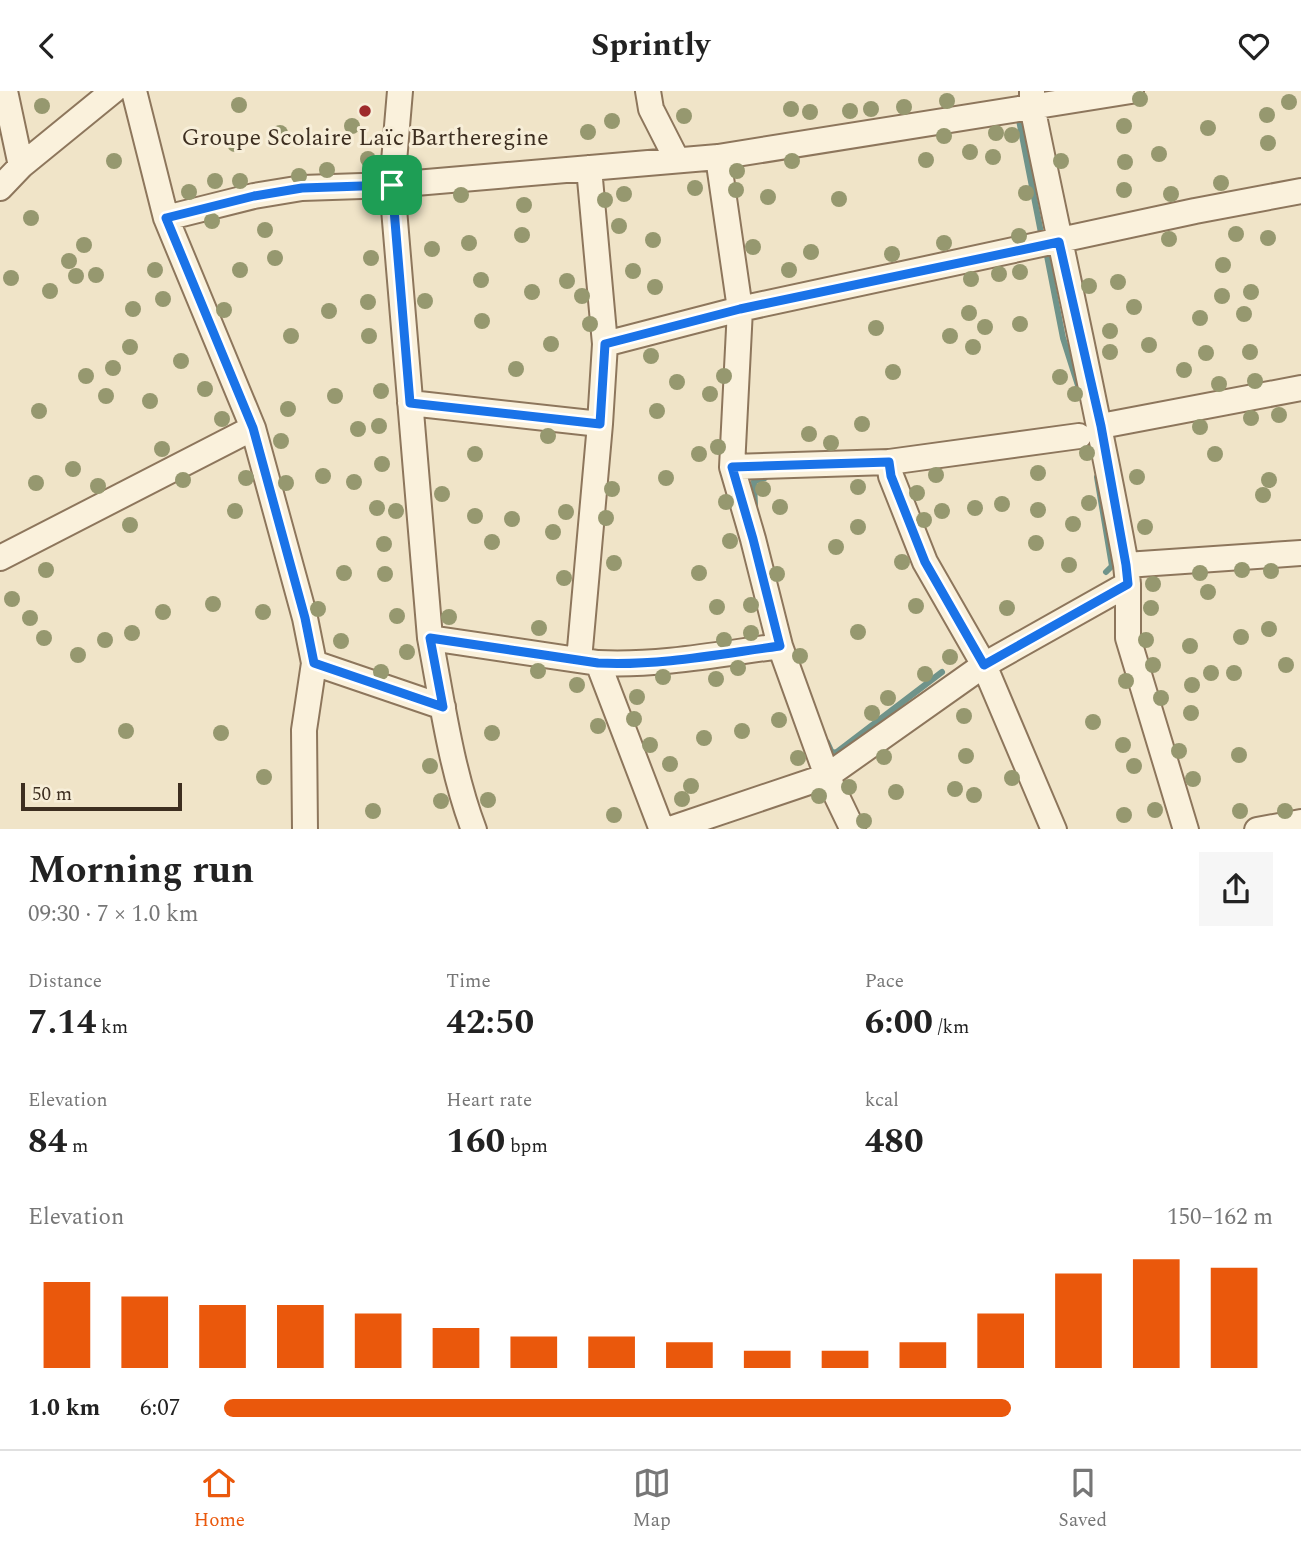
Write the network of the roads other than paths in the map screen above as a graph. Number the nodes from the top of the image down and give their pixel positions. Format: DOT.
graph roads {
  1 [pos="5,91"];
  2 [pos="113,91"];
  3 [pos="134,91"];
  4 [pos="400,91"];
  5 [pos="648,91"];
  6 [pos="1131,91"];
  7 [pos="1032,98"];
  8 [pos="718,157"];
  9 [pos="677,160"];
  10 [pos="21,166"];
  11 [pos="589,168"];
  12 [pos="392,185"];
  13 [pos="0,188"];
  14 [pos="1301,191"];
  15 [pos="166,218"];
  16 [pos="1059,242"];
  17 [pos="740,309"];
  18 [pos="605,344"];
  19 [pos="1301,388"];
  20 [pos="410,403"];
  21 [pos="600,424"];
  22 [pos="253,428"];
  23 [pos="1090,431"];
  24 [pos="889,462"];
  25 [pos="732,467"];
  26 [pos="1301,553"];
  27 [pos="0,558"];
  28 [pos="1127,575"];
  29 [pos="430,638"];
  30 [pos="780,646"];
  31 [pos="588,661"];
  32 [pos="314,663"];
  33 [pos="984,665"];
  34 [pos="443,707"];
  35 [pos="827,776"];
  36 [pos="1301,822"];
  37 [pos="305,829"];
  38 [pos="474,829"];
  39 [pos="665,829"];
  40 [pos="853,829"];
  41 [pos="1054,829"];
  42 [pos="1186,829"];
  43 [pos="1258,829"];
  1 -- 10 [label="street"];
  2 -- 10 [label="street"];
  3 -- 15 [label="street"];
  4 -- 12 [label="street"];
  5 -- 9 [label="street"];
  6 -- 7 [label="street"];
  7 -- 8 [label="street"];
  7 -- 16 [label="street"];
  8 -- 9 [label="street"];
  8 -- 17 [label="street"];
  9 -- 11 [label="street"];
  10 -- 13 [label="street"];
  11 -- 12 [label="street"];
  11 -- 18 [label="street"];
  12 -- 15 [label="street"];
  12 -- 20 [label="street"];
  14 -- 16 [label="street"];
  15 -- 22 [label="street"];
  16 -- 17 [label="street"];
  16 -- 23 [label="street"];
  17 -- 18 [label="street"];
  17 -- 25 [label="street"];
  18 -- 21 [label="street"];
  19 -- 23 [label="street"];
  20 -- 21 [label="street"];
  20 -- 29 [label="street"];
  21 -- 31 [label="street"];
  22 -- 27 [label="street"];
  22 -- 32 [label="street"];
  23 -- 24 [label="street"];
  23 -- 28 [label="street"];
  24 -- 25 [label="street"];
  24 -- 33 [label="street"];
  25 -- 30 [label="street"];
  26 -- 28 [label="street"];
  28 -- 33 [label="street"];
  28 -- 42 [label="street"];
  29 -- 31 [label="street"];
  29 -- 34 [label="street"];
  30 -- 31 [label="street"];
  30 -- 35 [label="street"];
  31 -- 39 [label="street"];
  32 -- 34 [label="street"];
  32 -- 37 [label="street"];
  33 -- 35 [label="street"];
  33 -- 41 [label="street"];
  34 -- 38 [label="street"];
  35 -- 39 [label="street"];
  35 -- 40 [label="street"];
  36 -- 43 [label="street"];
}
